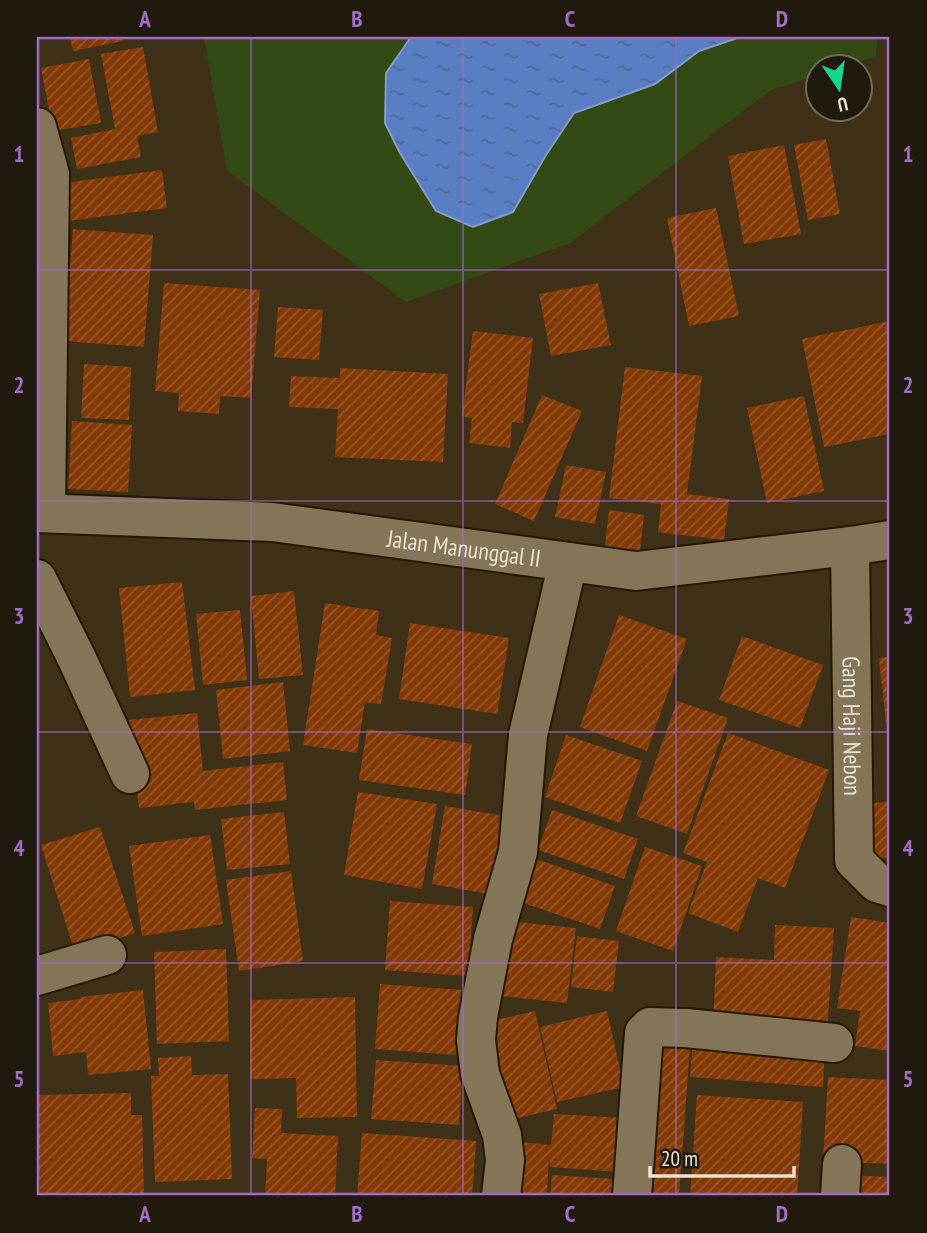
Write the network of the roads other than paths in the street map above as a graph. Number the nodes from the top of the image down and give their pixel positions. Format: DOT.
graph roads {
  1 [pos="37,127"];
  2 [pos="42,513"];
  3 [pos="890,540"];
  4 [pos="850,546"];
  5 [pos="568,562"];
  6 [pos="37,579"];
  7 [pos="130,774"];
  8 [pos="890,887"];
  9 [pos="107,955"];
  10 [pos="37,976"];
  11 [pos="834,1043"];
  12 [pos="501,1196"];
  13 [pos="632,1196"];
  1 -- 2 [label="street"];
  2 -- 5 [label="street, Jalan Manunggal II"];
  3 -- 4 [label="street, Jalan Manunggal II"];
  4 -- 5 [label="street, Jalan Manunggal II"];
  4 -- 8 [label="street, Gang Haji Nebon"];
  5 -- 12 [label="street"];
  6 -- 7 [label="street"];
  9 -- 10 [label="street"];
  11 -- 13 [label="street"];
}
